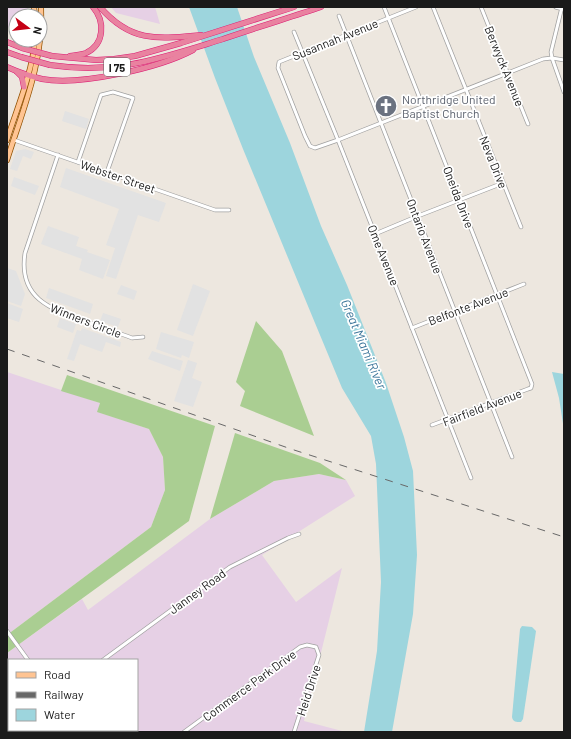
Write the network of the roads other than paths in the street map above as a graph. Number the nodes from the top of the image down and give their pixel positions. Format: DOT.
graph roads {
  1 [pos="41,7"];
  2 [pos="93,7"];
  3 [pos="100,7"];
  4 [pos="294,7"];
  5 [pos="321,7"];
  6 [pos="384,7"];
  7 [pos="416,7"];
  8 [pos="433,7"];
  9 [pos="481,7"];
  10 [pos="556,7"];
  11 [pos="562,8"];
  12 [pos="339,16"];
  13 [pos="388,18"];
  14 [pos="294,32"];
  15 [pos="212,33"];
  16 [pos="347,34"];
  17 [pos="7,42"];
  18 [pos="34,48"];
  19 [pos="7,52"];
  20 [pos="302,52"];
  21 [pos="184,53"];
  22 [pos="60,57"];
  23 [pos="552,58"];
  24 [pos="564,60"];
  25 [pos="7,67"];
  26 [pos="16,71"];
  27 [pos="507,74"];
  28 [pos="28,75"];
  29 [pos="34,77"];
  30 [pos="24,87"];
  31 [pos="466,89"];
  32 [pos="564,92"];
  33 [pos="423,107"];
  34 [pos="380,123"];
  35 [pos="528,124"];
  36 [pos="7,138"];
  37 [pos="14,140"];
  38 [pos="338,140"];
  39 [pos="58,155"];
  40 [pos="7,160"];
  41 [pos="78,162"];
  42 [pos="107,172"];
  43 [pos="503,183"];
  44 [pos="460,201"];
  45 [pos="229,210"];
  46 [pos="418,216"];
  47 [pos="521,227"];
  48 [pos="375,234"];
  49 [pos="524,284"];
  50 [pos="497,295"];
  51 [pos="455,311"];
  52 [pos="412,328"];
  53 [pos="144,337"];
  54 [pos="531,388"];
  55 [pos="491,403"];
  56 [pos="448,419"];
  57 [pos="432,425"];
  58 [pos="512,456"];
  59 [pos="471,478"];
  60 [pos="299,534"];
  61 [pos="7,631"];
  62 [pos="316,647"];
  63 [pos="27,659"];
  64 [pos="104,659"];
  65 [pos="184,732"];
  66 [pos="294,732"];
  1 -- 29 [label="main road"];
  2 -- 22 [label="highway"];
  3 -- 15 [label="highway"];
  4 -- 15 [label="highway, I 75"];
  5 -- 21 [label="highway"];
  6 -- 13 [label="street, Oneida Drive"];
  7 -- 13 [label="street, Susannah Avenue"];
  8 -- 31 [label="street, Neva Drive"];
  9 -- 27 [label="street, Berwyck Avenue"];
  10 -- 11 [label="street"];
  11 -- 23 [label="street"];
  12 -- 16 [label="street, Ontario Avenue"];
  13 -- 16 [label="street, Susannah Avenue"];
  13 -- 33 [label="street, Oneida Drive"];
  14 -- 20 [label="street, Ome Avenue"];
  15 -- 22 [label="highway, I 75"];
  16 -- 20 [label="street, Susannah Avenue"];
  16 -- 34 [label="street, Ontario Avenue"];
  17 -- 22 [label="highway, I 75, bridge"];
  18 -- 28 [label="main road"];
  19 -- 21 [label="highway, I 75, bridge"];
  20 -- 38 [label="street, Ome Avenue"];
  20 -- 38 [label="street, Susannah Avenue"];
  21 -- 29 [label="highway"];
  23 -- 24 [label="street"];
  23 -- 27 [label="street"];
  23 -- 32 [label="street"];
  25 -- 26 [label="highway"];
  26 -- 28 [label="highway"];
  26 -- 30 [label="highway"];
  27 -- 31 [label="street"];
  27 -- 35 [label="street, Berwyck Avenue"];
  28 -- 29 [label="highway"];
  28 -- 30 [label="main road"];
  29 -- 37 [label="main road"];
  30 -- 36 [label="main road"];
  31 -- 33 [label="street"];
  31 -- 43 [label="street, Neva Drive"];
  33 -- 34 [label="street"];
  33 -- 44 [label="street, Oneida Drive"];
  34 -- 38 [label="street"];
  34 -- 46 [label="street, Ontario Avenue"];
  36 -- 37 [label="street, Webster Street"];
  37 -- 39 [label="street, Webster Street"];
  37 -- 40 [label="main road"];
  38 -- 48 [label="street, Ome Avenue"];
  39 -- 41 [label="street, Webster Street"];
  39 -- 53 [label="street, Winners Circle"];
  41 -- 42 [label="street, Webster Street"];
  41 -- 42 [label="street"];
  42 -- 45 [label="street, Webster Street"];
  43 -- 44 [label="street"];
  43 -- 47 [label="street, Neva Drive"];
  44 -- 46 [label="street"];
  44 -- 50 [label="street, Oneida Drive"];
  46 -- 48 [label="street"];
  46 -- 51 [label="street, Ontario Avenue"];
  48 -- 52 [label="street, Ome Avenue"];
  49 -- 50 [label="street, Belfonte Avenue"];
  50 -- 51 [label="street, Belfonte Avenue"];
  50 -- 54 [label="street, Oneida Drive"];
  51 -- 52 [label="street, Belfonte Avenue"];
  51 -- 55 [label="street, Ontario Avenue"];
  52 -- 56 [label="street, Ome Avenue"];
  54 -- 55 [label="street, Fairfield Avenue"];
  55 -- 56 [label="street, Fairfield Avenue"];
  55 -- 58 [label="street, Ontario Avenue"];
  56 -- 57 [label="street, Fairfield Avenue"];
  56 -- 59 [label="street, Ome Avenue"];
  60 -- 64 [label="street, Janney Road"];
  61 -- 63 [label="street"];
  62 -- 65 [label="street, Commerce Park Drive"];
  62 -- 66 [label="street, Heid Drive"];
}
